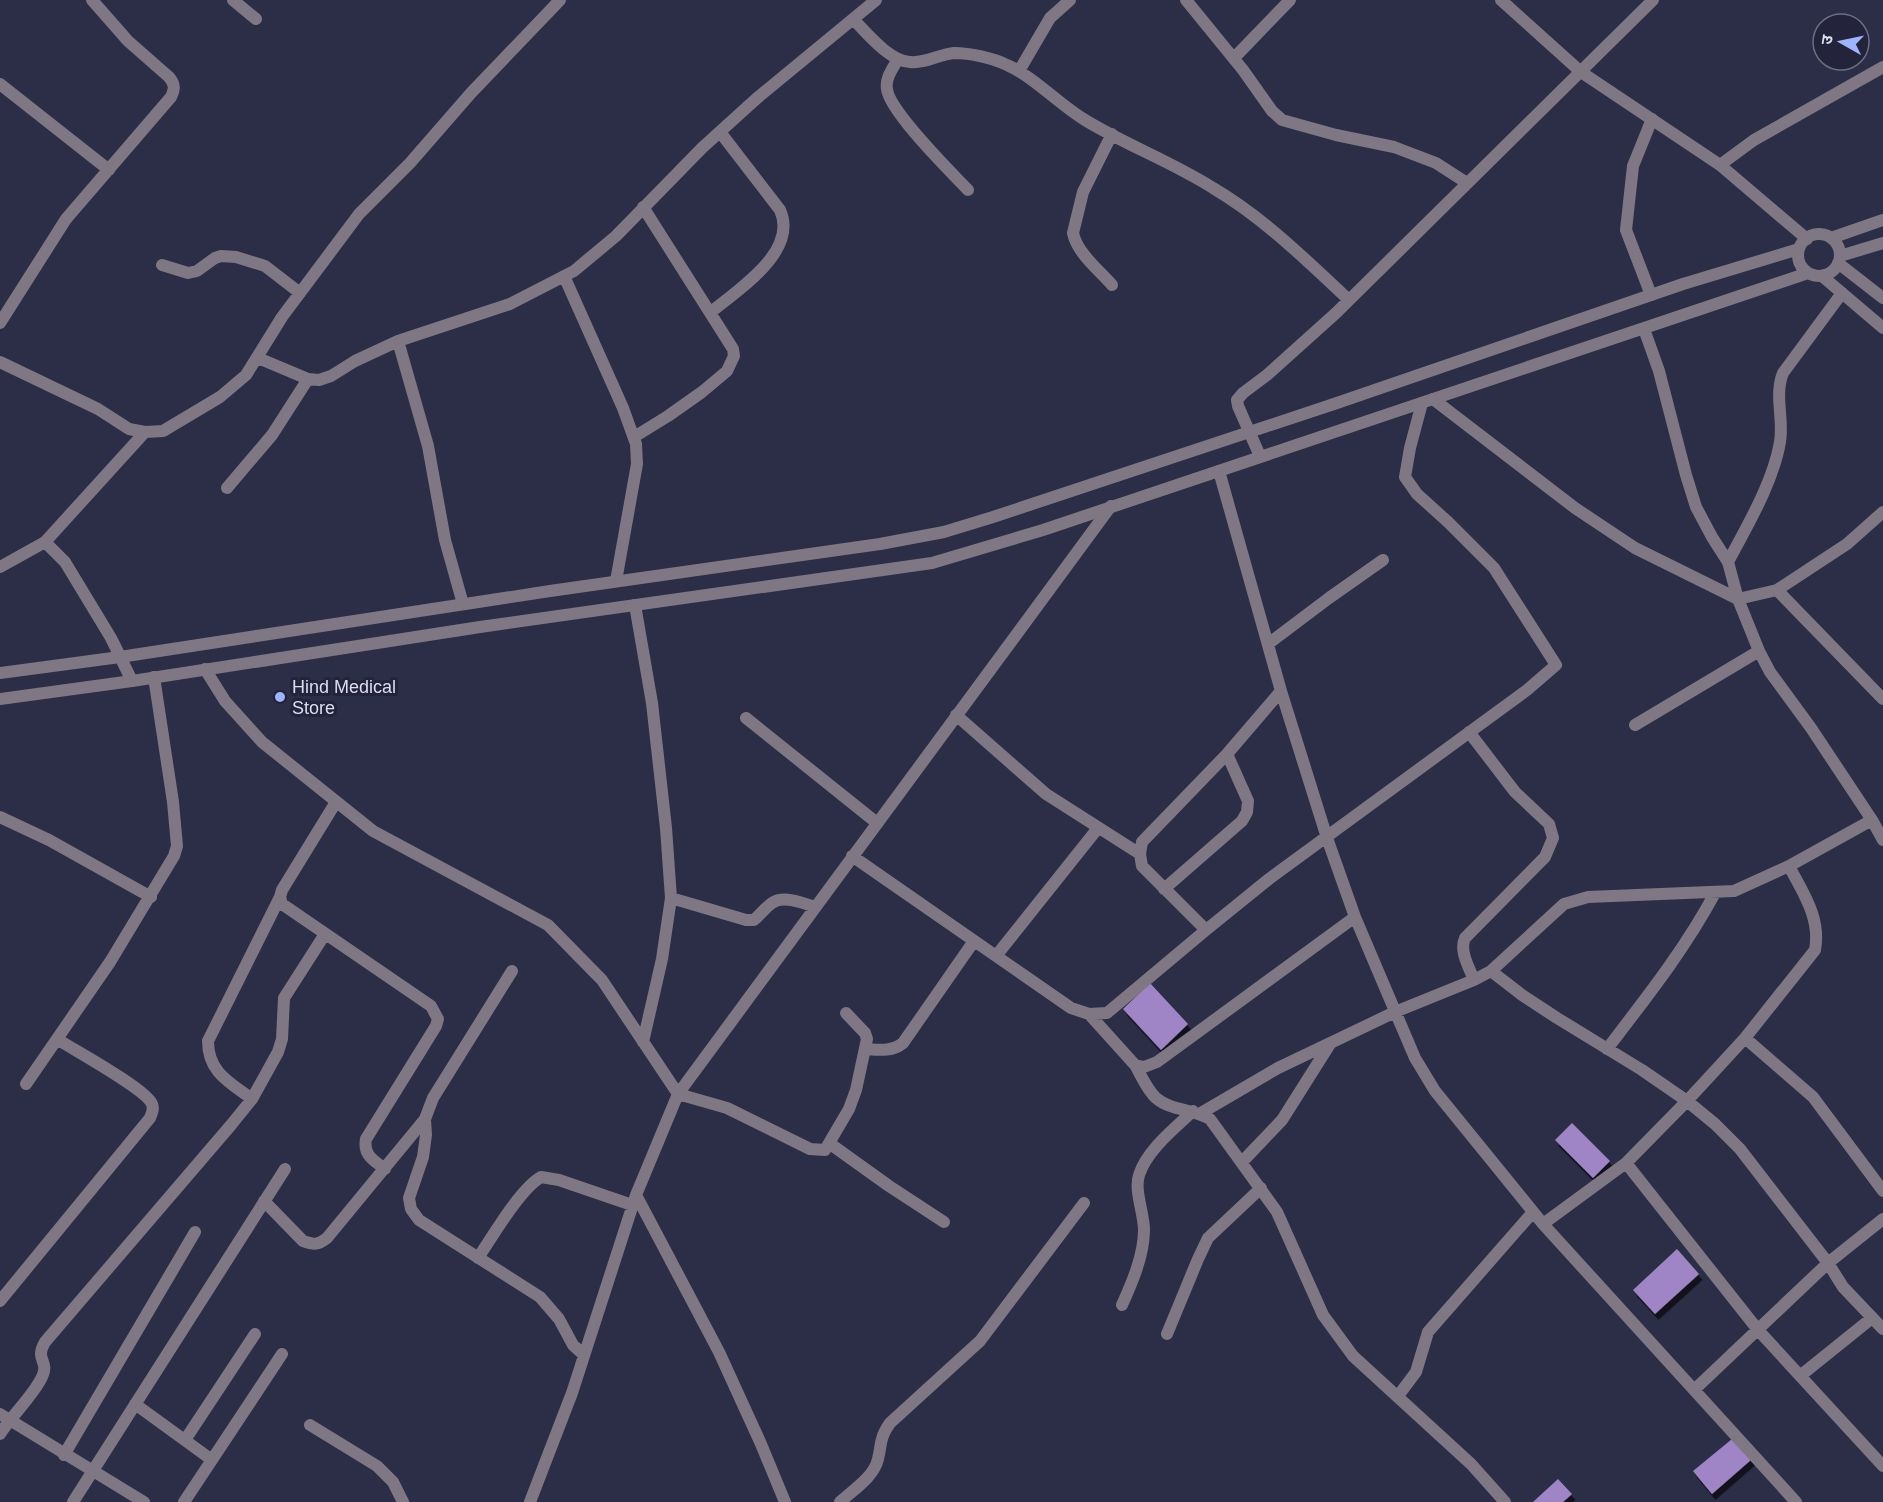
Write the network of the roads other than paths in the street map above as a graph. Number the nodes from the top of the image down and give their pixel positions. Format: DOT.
graph roads {
  1 [pos="92,0"];
  2 [pos="233,0"];
  3 [pos="560,0"];
  4 [pos="876,0"];
  5 [pos="1070,0"];
  6 [pos="1186,0"];
  7 [pos="1290,0"];
  8 [pos="1501,0"];
  9 [pos="1653,0"];
  10 [pos="256,19"];
  11 [pos="853,19"];
  12 [pos="1234,58"];
  13 [pos="898,59"];
  14 [pos="1883,67"];
  15 [pos="1019,71"];
  16 [pos="1581,72"];
  17 [pos="0,84"];
  18 [pos="1652,119"];
  19 [pos="720,132"];
  20 [pos="1112,134"];
  21 [pos="1720,165"];
  22 [pos="109,170"];
  23 [pos="1467,183"];
  24 [pos="968,190"];
  25 [pos="643,207"];
  26 [pos="1883,220"];
  27 [pos="1807,238"];
  28 [pos="1831,238"];
  29 [pos="1883,243"];
  30 [pos="1799,249"];
  31 [pos="1839,260"];
  32 [pos="162,265"];
  33 [pos="1808,273"];
  34 [pos="564,276"];
  35 [pos="1822,276"];
  36 [pos="1112,285"];
  37 [pos="300,293"];
  38 [pos="1842,293"];
  39 [pos="1651,295"];
  40 [pos="1883,298"];
  41 [pos="1349,300"];
  42 [pos="710,313"];
  43 [pos="0,323"];
  44 [pos="1883,328"];
  45 [pos="1644,329"];
  46 [pos="398,341"];
  47 [pos="258,358"];
  48 [pos="0,362"];
  49 [pos="308,379"];
  50 [pos="1427,401"];
  51 [pos="145,432"];
  52 [pos="1250,432"];
  53 [pos="633,436"];
  54 [pos="1260,456"];
  55 [pos="1219,471"];
  56 [pos="227,488"];
  57 [pos="1111,506"];
  58 [pos="1883,512"];
  59 [pos="45,542"];
  60 [pos="1383,560"];
  61 [pos="1728,562"];
  62 [pos="0,567"];
  63 [pos="616,581"];
  64 [pos="1777,590"];
  65 [pos="1738,599"];
  66 [pos="463,604"];
  67 [pos="635,605"];
  68 [pos="1268,644"];
  69 [pos="1759,651"];
  70 [pos="120,657"];
  71 [pos="205,669"];
  72 [pos="0,674"];
  73 [pos="154,677"];
  74 [pos="132,681"];
  75 [pos="1281,691"];
  76 [pos="0,699"];
  77 [pos="1883,699"];
  78 [pos="956,715"];
  79 [pos="746,718"];
  80 [pos="1635,725"];
  81 [pos="1469,732"];
  82 [pos="1227,754"];
  83 [pos="336,801"];
  84 [pos="0,817"];
  85 [pos="1872,820"];
  86 [pos="877,822"];
  87 [pos="1098,828"];
  88 [pos="1327,838"];
  89 [pos="1883,840"];
  90 [pos="1140,854"];
  91 [pos="852,856"];
  92 [pos="1789,866"];
  93 [pos="1164,889"];
  94 [pos="1715,893"];
  95 [pos="151,897"];
  96 [pos="280,897"];
  97 [pos="671,898"];
  98 [pos="816,907"];
  99 [pos="1355,917"];
  100 [pos="1206,930"];
  101 [pos="325,934"];
  102 [pos="974,941"];
  103 [pos="996,956"];
  104 [pos="512,971"];
  105 [pos="1491,971"];
  106 [pos="1474,980"];
  107 [pos="1395,1012"];
  108 [pos="846,1013"];
  109 [pos="1089,1014"];
  110 [pos="1745,1038"];
  111 [pos="57,1039"];
  112 [pos="643,1042"];
  113 [pos="1330,1044"];
  114 [pos="865,1049"];
  115 [pos="1607,1049"];
  116 [pos="1135,1065"];
  117 [pos="26,1084"];
  118 [pos="678,1094"];
  119 [pos="252,1099"];
  120 [pos="1687,1101"];
  121 [pos="1197,1112"];
  122 [pos="425,1119"];
  123 [pos="829,1143"];
  124 [pos="1242,1162"];
  125 [pos="1626,1163"];
  126 [pos="285,1169"];
  127 [pos="384,1169"];
  128 [pos="1261,1188"];
  129 [pos="1883,1191"];
  130 [pos="634,1200"];
  131 [pos="264,1201"];
  132 [pos="1084,1203"];
  133 [pos="1533,1212"];
  134 [pos="1883,1219"];
  135 [pos="944,1222"];
  136 [pos="1543,1224"];
  137 [pos="195,1232"];
  138 [pos="478,1258"];
  139 [pos="1828,1263"];
  140 [pos="0,1301"];
  141 [pos="1122,1305"];
  142 [pos="1872,1318"];
  143 [pos="1883,1329"];
  144 [pos="1758,1330"];
  145 [pos="255,1334"];
  146 [pos="1167,1334"];
  147 [pos="282,1354"];
  148 [pos="584,1355"];
  149 [pos="1800,1376"];
  150 [pos="1694,1390"];
  151 [pos="1398,1396"];
  152 [pos="135,1404"];
  153 [pos="4,1417"];
  154 [pos="310,1425"];
  155 [pos="0,1434"];
  156 [pos="185,1440"];
  157 [pos="64,1455"];
  158 [pos="212,1460"];
  159 [pos="1883,1466"];
  160 [pos="91,1471"];
  161 [pos="73,1502"];
  162 [pos="144,1502"];
  163 [pos="184,1502"];
  164 [pos="403,1502"];
  165 [pos="530,1502"];
  166 [pos="784,1502"];
  167 [pos="840,1502"];
  168 [pos="1505,1502"];
  169 [pos="1796,1502"];
  1 -- 22 [label="street"];
  2 -- 10 [label="street"];
  3 -- 37 [label="street"];
  4 -- 11 [label="street"];
  5 -- 15 [label="street"];
  6 -- 12 [label="street"];
  7 -- 12 [label="street"];
  8 -- 16 [label="street"];
  9 -- 16 [label="street"];
  11 -- 13 [label="street"];
  11 -- 19 [label="street"];
  12 -- 23 [label="street"];
  13 -- 15 [label="street"];
  13 -- 24 [label="street"];
  14 -- 21 [label="street"];
  15 -- 20 [label="street"];
  16 -- 18 [label="street"];
  16 -- 23 [label="street"];
  17 -- 22 [label="street"];
  18 -- 21 [label="street"];
  18 -- 39 [label="street"];
  19 -- 25 [label="street"];
  19 -- 42 [label="street"];
  20 -- 36 [label="street"];
  20 -- 41 [label="street"];
  21 -- 27 [label="street"];
  22 -- 43 [label="street"];
  23 -- 41 [label="street"];
  25 -- 34 [label="street"];
  25 -- 42 [label="street"];
  26 -- 28 [label="street"];
  27 -- 28 [label="street"];
  27 -- 30 [label="street"];
  28 -- 31 [label="street"];
  29 -- 31 [label="street"];
  30 -- 33 [label="street"];
  30 -- 39 [label="street"];
  31 -- 35 [label="street"];
  31 -- 40 [label="street"];
  32 -- 37 [label="street"];
  33 -- 35 [label="street"];
  33 -- 45 [label="street"];
  34 -- 46 [label="street"];
  34 -- 53 [label="street"];
  35 -- 38 [label="street"];
  37 -- 47 [label="street"];
  38 -- 44 [label="street"];
  38 -- 61 [label="street"];
  39 -- 52 [label="street"];
  41 -- 52 [label="street"];
  42 -- 53 [label="street"];
  45 -- 50 [label="street"];
  45 -- 61 [label="street"];
  46 -- 49 [label="street"];
  46 -- 66 [label="street"];
  47 -- 49 [label="street"];
  47 -- 51 [label="street"];
  48 -- 51 [label="street"];
  49 -- 56 [label="street"];
  50 -- 54 [label="street"];
  50 -- 65 [label="street"];
  50 -- 81 [label="street"];
  51 -- 59 [label="street"];
  52 -- 54 [label="street"];
  52 -- 63 [label="street"];
  53 -- 63 [label="street"];
  54 -- 55 [label="street"];
  55 -- 57 [label="street"];
  55 -- 68 [label="street"];
  57 -- 67 [label="street"];
  57 -- 78 [label="street"];
  58 -- 64 [label="street"];
  59 -- 62 [label="street"];
  59 -- 70 [label="street"];
  60 -- 68 [label="street"];
  61 -- 65 [label="street"];
  63 -- 66 [label="street"];
  64 -- 65 [label="street"];
  64 -- 77 [label="street"];
  65 -- 69 [label="street"];
  66 -- 70 [label="street"];
  67 -- 71 [label="street"];
  67 -- 97 [label="street"];
  68 -- 75 [label="street"];
  69 -- 80 [label="street"];
  69 -- 85 [label="street"];
  70 -- 72 [label="street"];
  70 -- 74 [label="street"];
  71 -- 73 [label="street"];
  71 -- 83 [label="street"];
  73 -- 74 [label="street"];
  73 -- 95 [label="street"];
  74 -- 76 [label="street"];
  75 -- 82 [label="street"];
  75 -- 88 [label="street"];
  78 -- 86 [label="street"];
  78 -- 87 [label="street"];
  79 -- 86 [label="street"];
  81 -- 88 [label="street"];
  81 -- 106 [label="street"];
  82 -- 90 [label="street"];
  82 -- 93 [label="street"];
  83 -- 96 [label="street"];
  83 -- 112 [label="street"];
  84 -- 95 [label="street"];
  85 -- 89 [label="street"];
  85 -- 92 [label="street"];
  86 -- 91 [label="street"];
  87 -- 90 [label="street"];
  87 -- 103 [label="street"];
  88 -- 99 [label="street"];
  88 -- 100 [label="street"];
  90 -- 93 [label="street"];
  91 -- 98 [label="street"];
  91 -- 102 [label="street"];
  92 -- 94 [label="street"];
  92 -- 110 [label="street"];
  93 -- 100 [label="street"];
  94 -- 105 [label="street"];
  94 -- 115 [label="street"];
  95 -- 111 [label="street"];
  96 -- 101 [label="street"];
  96 -- 119 [label="street"];
  97 -- 98 [label="street"];
  97 -- 112 [label="street"];
  98 -- 118 [label="street"];
  99 -- 107 [label="street"];
  99 -- 116 [label="street"];
  100 -- 109 [label="street"];
  101 -- 119 [label="street"];
  101 -- 127 [label="street"];
  102 -- 103 [label="street"];
  102 -- 114 [label="street"];
  103 -- 109 [label="street"];
  104 -- 122 [label="street"];
  105 -- 106 [label="street"];
  105 -- 115 [label="street"];
  106 -- 107 [label="street"];
  107 -- 113 [label="street"];
  107 -- 133 [label="street"];
  108 -- 114 [label="street"];
  109 -- 116 [label="street"];
  110 -- 120 [label="street"];
  110 -- 129 [label="street"];
  111 -- 117 [label="street"];
  111 -- 140 [label="street"];
  112 -- 118 [label="street"];
  113 -- 121 [label="street"];
  113 -- 124 [label="street"];
  114 -- 123 [label="street"];
  115 -- 120 [label="street"];
  116 -- 121 [label="street"];
  118 -- 123 [label="street"];
  118 -- 130 [label="street"];
  119 -- 153 [label="street"];
  120 -- 125 [label="street"];
  120 -- 139 [label="street"];
  121 -- 124 [label="street"];
  121 -- 141 [label="street"];
  122 -- 127 [label="street"];
  122 -- 138 [label="street"];
  123 -- 135 [label="street"];
  124 -- 128 [label="street"];
  125 -- 136 [label="street"];
  125 -- 144 [label="street"];
  126 -- 131 [label="street"];
  127 -- 131 [label="street"];
  128 -- 146 [label="street"];
  128 -- 151 [label="street"];
  130 -- 138 [label="street"];
  130 -- 148 [label="street"];
  130 -- 166 [label="street"];
  131 -- 152 [label="street"];
  132 -- 167 [label="street"];
  133 -- 136 [label="street"];
  133 -- 151 [label="street"];
  134 -- 139 [label="street"];
  136 -- 150 [label="street"];
  137 -- 157 [label="street"];
  138 -- 148 [label="street"];
  139 -- 142 [label="street"];
  139 -- 144 [label="street"];
  142 -- 143 [label="street"];
  142 -- 149 [label="street"];
  144 -- 149 [label="street"];
  144 -- 150 [label="street"];
  145 -- 156 [label="street"];
  147 -- 158 [label="street"];
  148 -- 165 [label="street"];
  149 -- 159 [label="street"];
  150 -- 169 [label="street"];
  151 -- 168 [label="street"];
  152 -- 156 [label="street"];
  152 -- 160 [label="street"];
  153 -- 155 [label="street"];
  153 -- 157 [label="street"];
  154 -- 164 [label="street"];
  156 -- 158 [label="street"];
  157 -- 160 [label="street"];
  158 -- 163 [label="street"];
  160 -- 161 [label="street"];
  160 -- 162 [label="street"];
}
